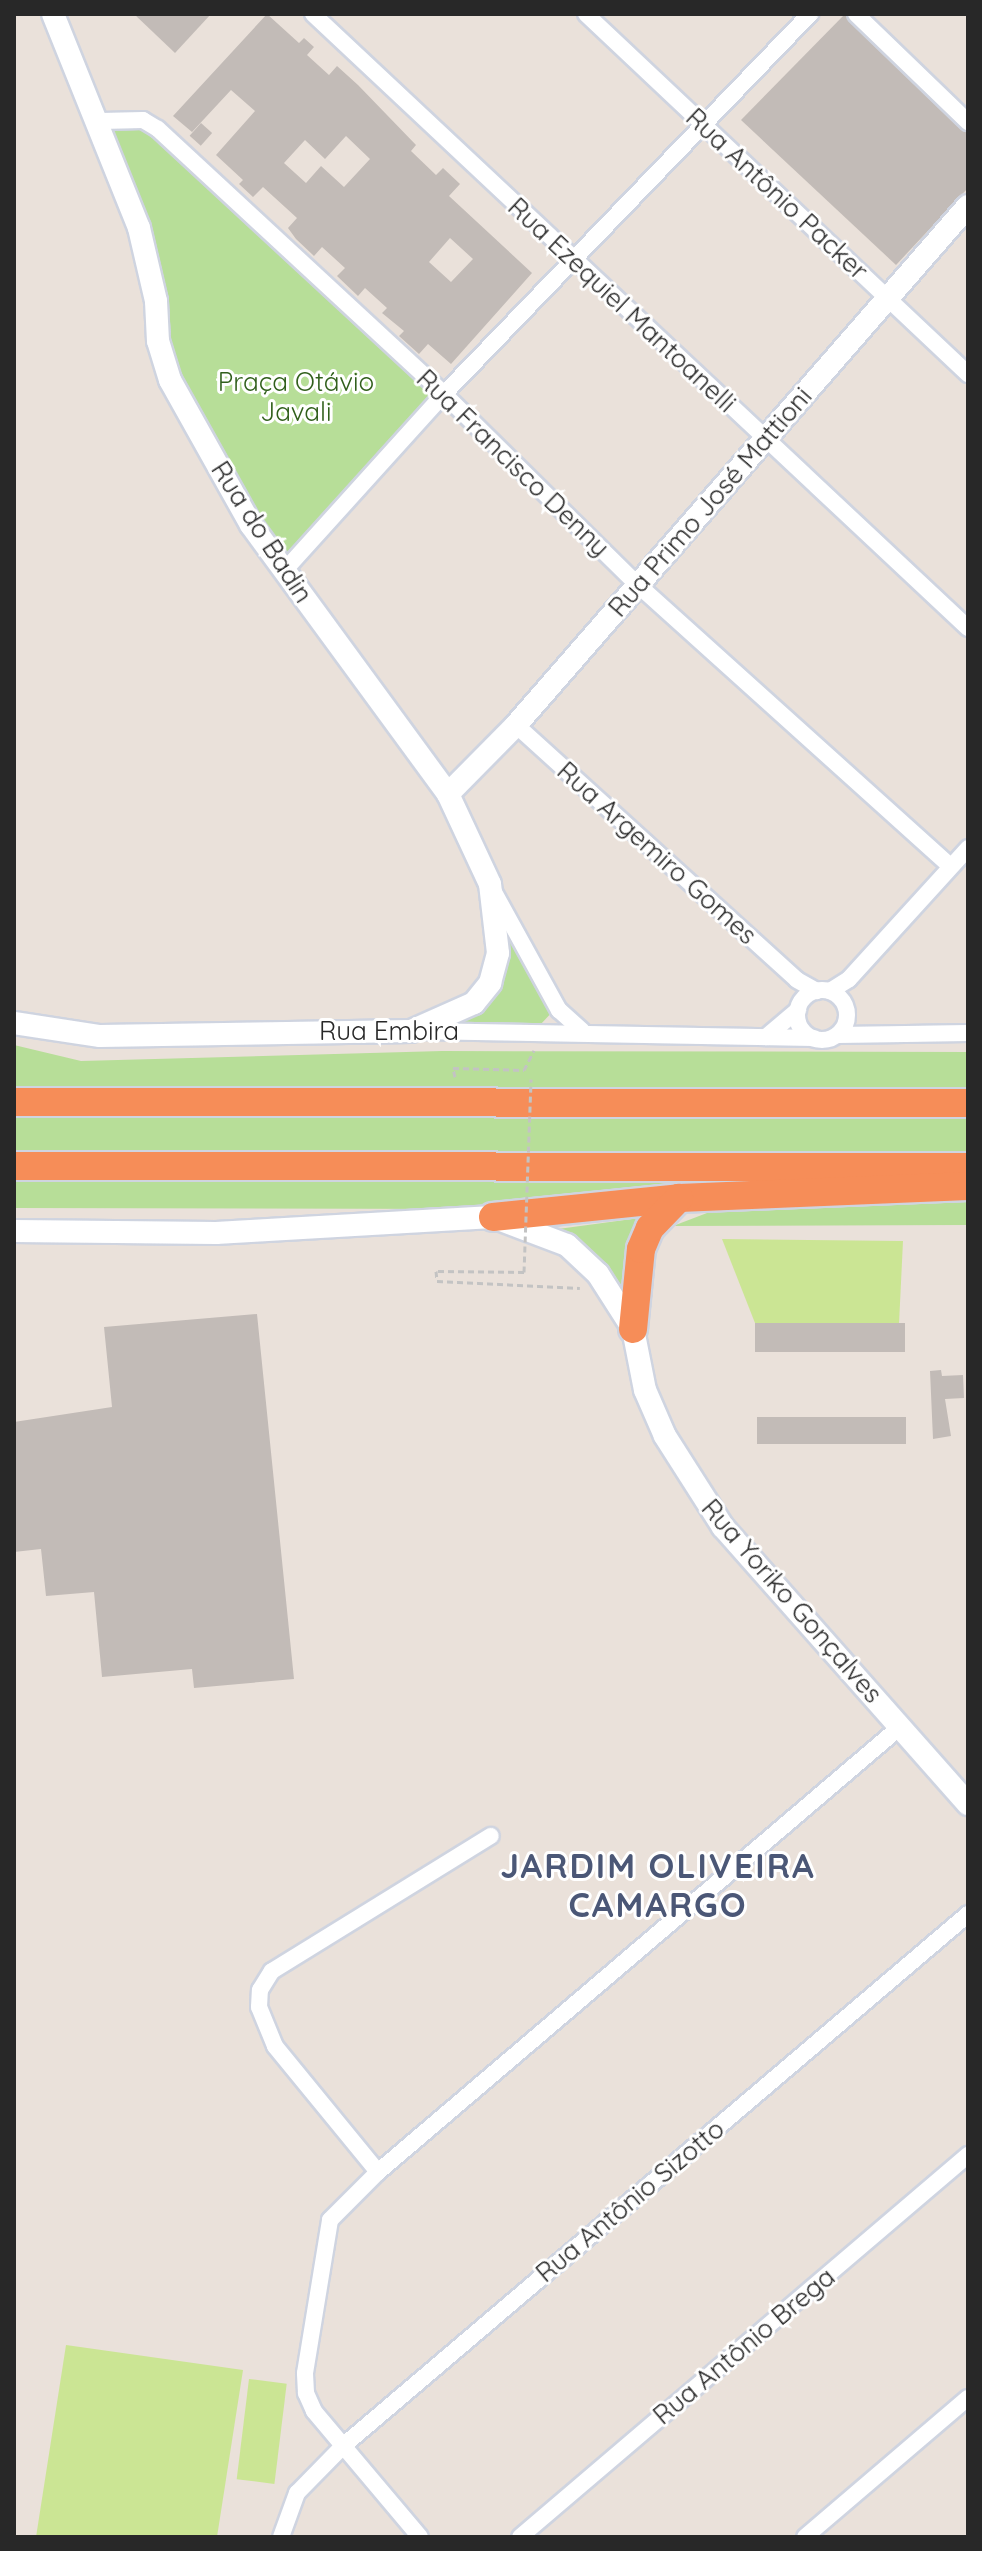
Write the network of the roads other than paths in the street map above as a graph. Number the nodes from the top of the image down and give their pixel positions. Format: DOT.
graph roads {
  1 [pos="53,14"];
  2 [pos="313,14"];
  3 [pos="586,14"];
  4 [pos="810,14"];
  5 [pos="856,14"];
  6 [pos="101,121"];
  7 [pos="968,122"];
  8 [pos="705,126"];
  9 [pos="968,206"];
  10 [pos="573,258"];
  11 [pos="889,300"];
  12 [pos="968,374"];
  13 [pos="444,394"];
  14 [pos="764,440"];
  15 [pos="284,571"];
  16 [pos="637,584"];
  17 [pos="968,628"];
  18 [pos="516,725"];
  19 [pos="448,794"];
  20 [pos="968,848"];
  21 [pos="950,866"];
  22 [pos="490,884"];
  23 [pos="818,999"];
  24 [pos="14,1023"];
  25 [pos="842,1027"];
  26 [pos="411,1031"];
  27 [pos="582,1031"];
  28 [pos="968,1033"];
  29 [pos="766,1037"];
  30 [pos="814,1038"];
  31 [pos="14,1102"];
  32 [pos="968,1103"];
  33 [pos="14,1166"];
  34 [pos="968,1167"];
  35 [pos="968,1186"];
  36 [pos="679,1198"];
  37 [pos="493,1217"];
  38 [pos="14,1231"];
  39 [pos="633,1329"];
  40 [pos="900,1727"];
  41 [pos="968,1804"];
  42 [pos="491,1836"];
  43 [pos="968,1914"];
  44 [pos="968,2155"];
  45 [pos="378,2172"];
  46 [pos="968,2398"];
  47 [pos="343,2446"];
  48 [pos="281,2537"];
  49 [pos="420,2537"];
  50 [pos="520,2537"];
  51 [pos="805,2537"];
  1 -- 6 [label="main road, Rua do Badin"];
  2 -- 10 [label="street, Rua Ezequiel Mantoanelli"];
  3 -- 8 [label="street, Rua Antônio Packer"];
  4 -- 8 [label="street"];
  5 -- 7 [label="street"];
  6 -- 13 [label="street, Rua Francisco Denny"];
  6 -- 15 [label="main road, Rua do Badin"];
  8 -- 10 [label="street"];
  8 -- 11 [label="street, Rua Antônio Packer"];
  9 -- 11 [label="main road, Rua Primo José Mattioni"];
  10 -- 13 [label="street"];
  10 -- 14 [label="street, Rua Ezequiel Mantoanelli"];
  11 -- 12 [label="street, Rua Antônio Packer"];
  11 -- 14 [label="main road, Rua Primo José Mattioni"];
  13 -- 15 [label="street"];
  13 -- 16 [label="street, Rua Francisco Denny"];
  14 -- 16 [label="main road, Rua Primo José Mattioni"];
  14 -- 17 [label="street, Rua Ezequiel Mantoanelli"];
  15 -- 19 [label="main road, Rua do Badin"];
  16 -- 18 [label="main road, Rua Primo José Mattioni"];
  16 -- 21 [label="street, Rua Francisco Denny"];
  18 -- 19 [label="main road, Rua Primo José Mattioni"];
  18 -- 23 [label="street, Rua Argemiro Gomes"];
  19 -- 22 [label="main road, Rua do Badin"];
  20 -- 21 [label="street"];
  21 -- 23 [label="street"];
  22 -- 26 [label="main road, Rua do Badin"];
  22 -- 27 [label="street, Rua do Badin"];
  23 -- 25 [label="street"];
  23 -- 29 [label="street"];
  23 -- 30 [label="street"];
  24 -- 26 [label="main road, Rua Embira"];
  25 -- 28 [label="street"];
  25 -- 30 [label="street, Rua Embira"];
  26 -- 27 [label="street, Rua Embira"];
  27 -- 29 [label="street, Rua Embira"];
  29 -- 30 [label="street, Rua Embira"];
  31 -- 32 [label="highway"];
  33 -- 34 [label="highway"];
  35 -- 36 [label="highway"];
  36 -- 37 [label="highway"];
  36 -- 39 [label="highway"];
  37 -- 38 [label="main road"];
  37 -- 39 [label="main road, Rua Yoriko Gonçalves"];
  39 -- 40 [label="main road, Rua Yoriko Gonçalves"];
  40 -- 41 [label="main road, Rua Yoriko Gonçalves"];
  40 -- 45 [label="street"];
  42 -- 45 [label="street"];
  43 -- 47 [label="street, Rua Antônio Sizotto"];
  44 -- 50 [label="street, Rua Antônio Brega"];
  45 -- 47 [label="street"];
  46 -- 51 [label="street"];
  47 -- 48 [label="street, Rua Antônio Sizotto"];
  47 -- 49 [label="street"];
}
